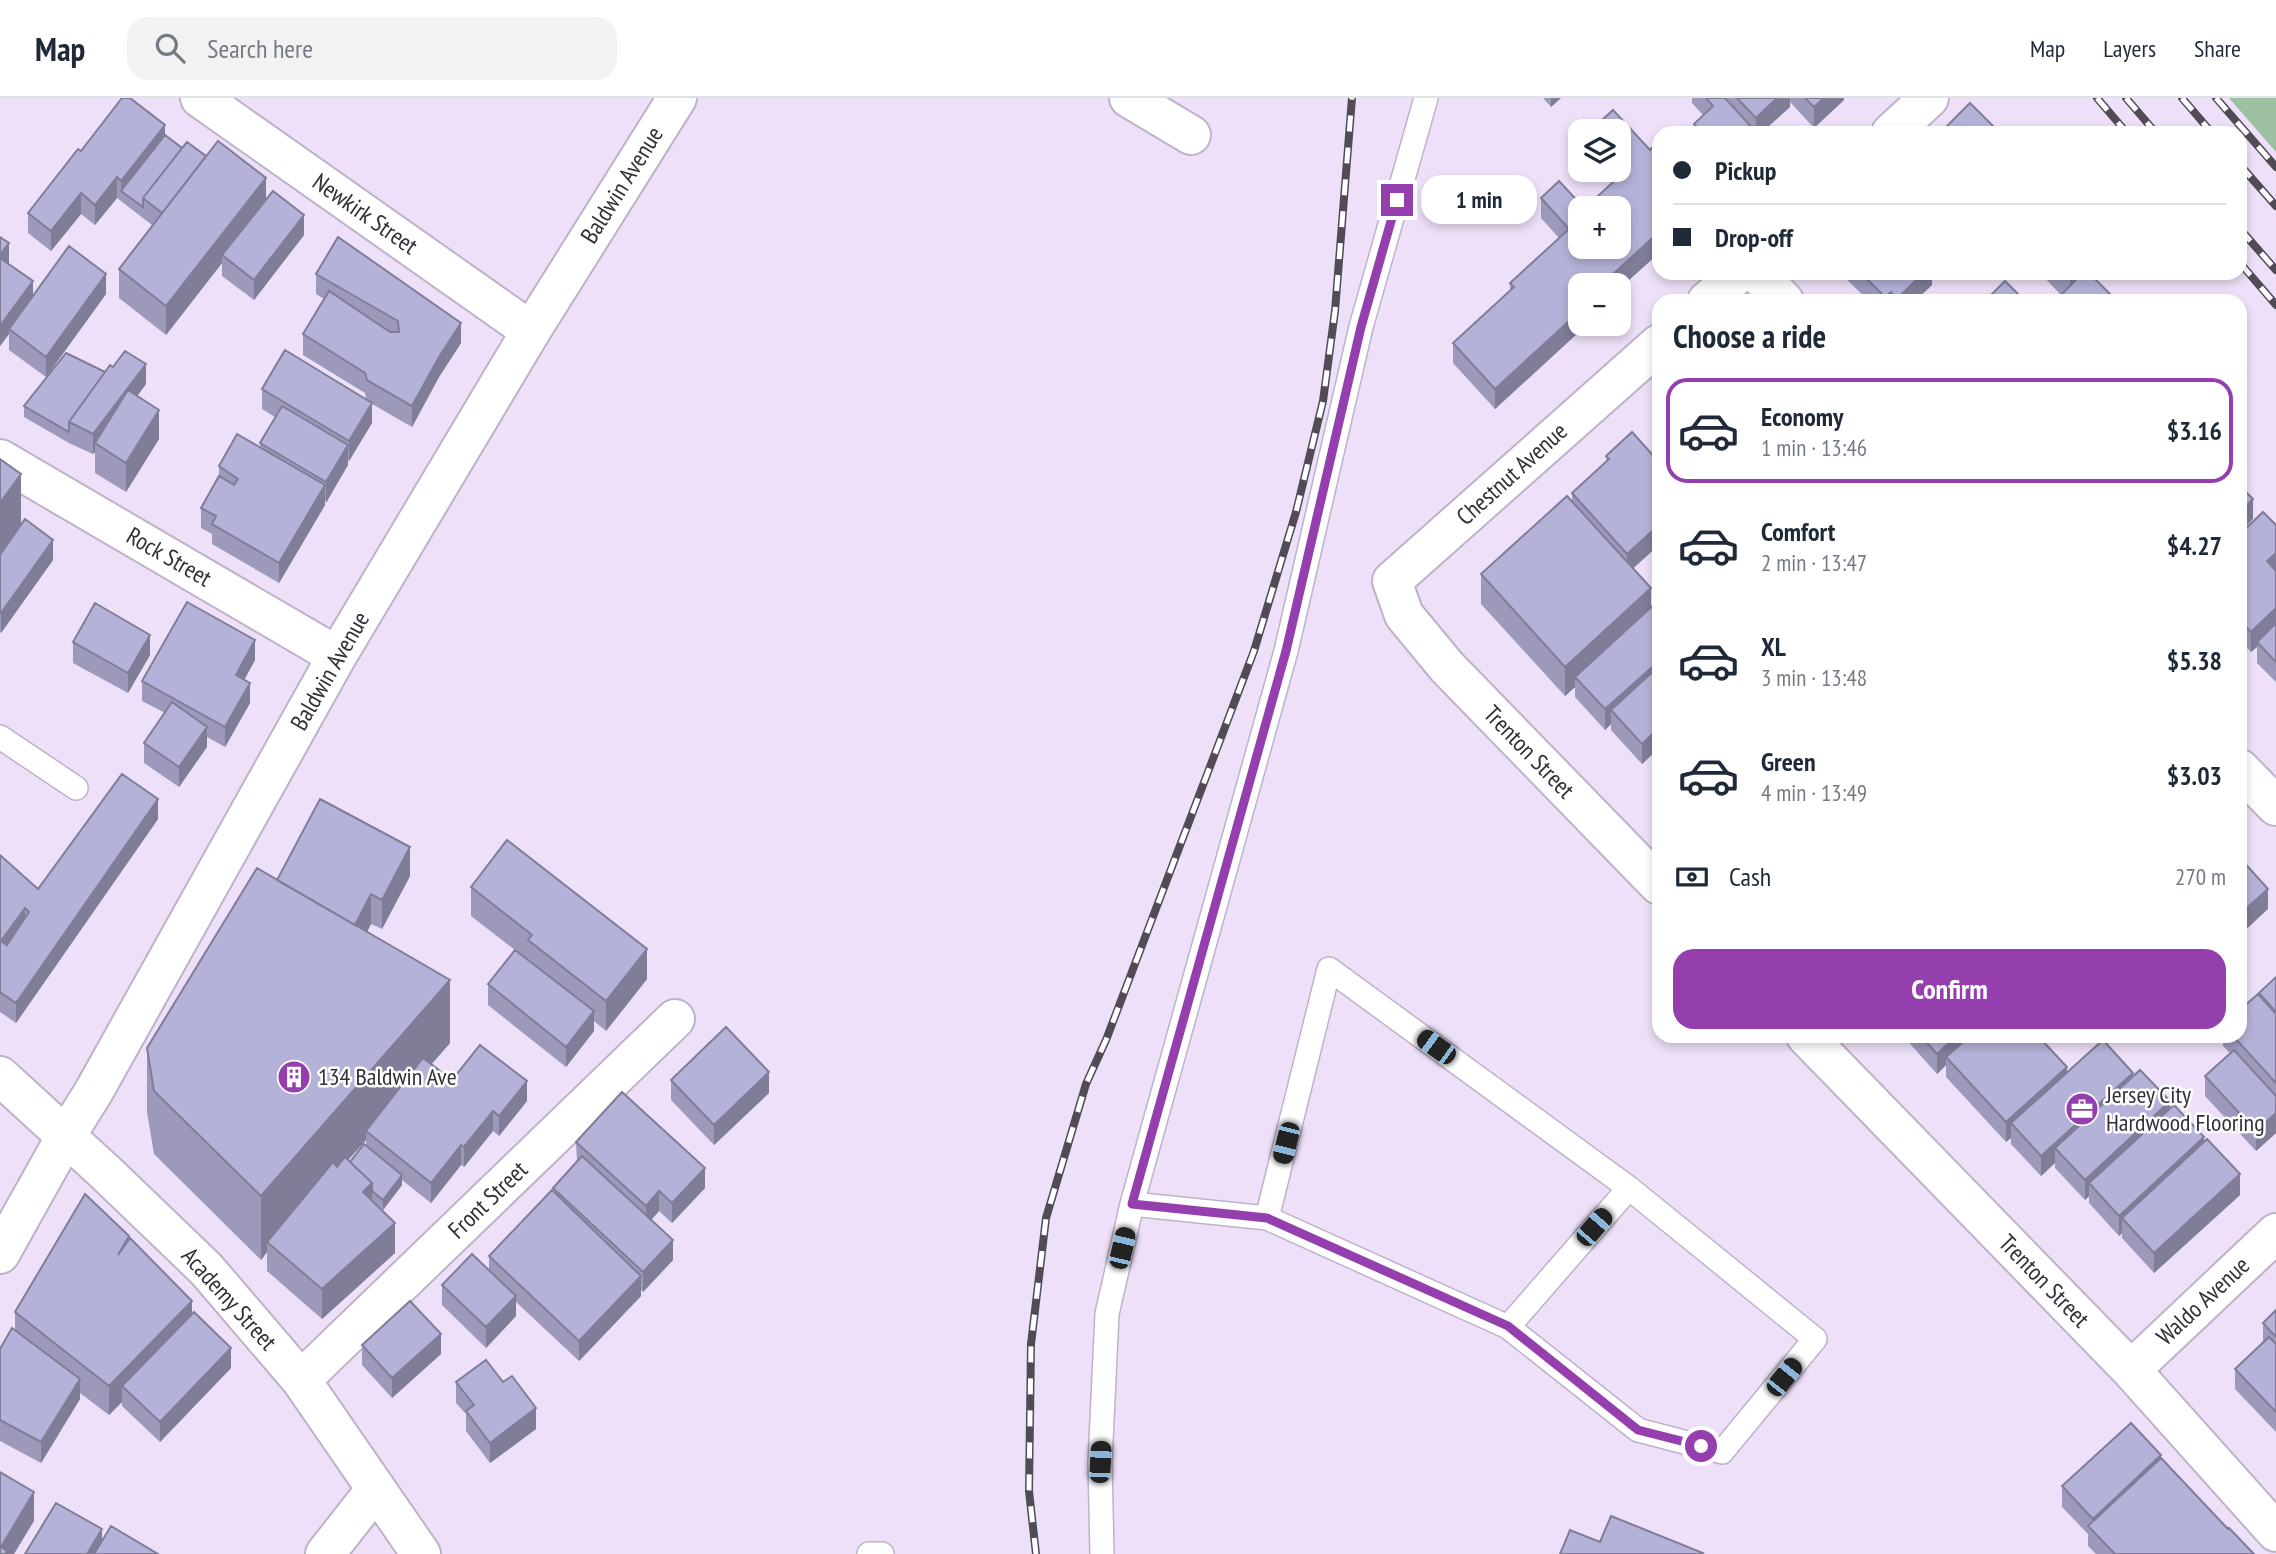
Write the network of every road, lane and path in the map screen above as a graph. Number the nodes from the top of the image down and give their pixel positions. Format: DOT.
graph roads {
  1 [pos="200,98"];
  2 [pos="677,98"];
  3 [pos="1129,98"];
  4 [pos="1426,98"];
  5 [pos="1920,101"];
  6 [pos="1897,126"];
  7 [pos="1191,135"];
  8 [pos="1731,280"];
  9 [pos="1763,280"];
  10 [pos="1715,294"];
  11 [pos="1777,294"];
  12 [pos="531,331"];
  13 [pos="1652,350"];
  14 [pos="0,459"];
  15 [pos="1404,615"];
  16 [pos="338,656"];
  17 [pos="0,737"];
  18 [pos="2247,776"];
  19 [pos="76,788"];
  20 [pos="2276,806"];
  21 [pos="1652,878"];
  22 [pos="675,1019"];
  23 [pos="1813,1043"];
  24 [pos="0,1076"];
  25 [pos="65,1136"];
  26 [pos="1629,1188"];
  27 [pos="1132,1204"];
  28 [pos="1267,1218"];
  29 [pos="2276,1233"];
  30 [pos="0,1254"];
  31 [pos="1508,1326"];
  32 [pos="2131,1370"];
  33 [pos="301,1380"];
  34 [pos="376,1489"];
  35 [pos="2276,1532"];
  36 [pos="325,1554"];
  37 [pos="421,1554"];
  38 [pos="869,1554"];
  39 [pos="882,1554"];
  40 [pos="1102,1554"];
  1 -- 12 [label="street, Newkirk Street"];
  2 -- 12 [label="street, Baldwin Avenue"];
  3 -- 7 [label="street"];
  4 -- 27 [label="lane"];
  5 -- 6 [label="street"];
  8 -- 10 [label="street"];
  9 -- 11 [label="street"];
  12 -- 16 [label="street, Baldwin Avenue"];
  13 -- 15 [label="street, Chestnut Avenue"];
  14 -- 16 [label="street, Rock Street"];
  15 -- 21 [label="street, Trenton Street"];
  16 -- 25 [label="street, Baldwin Avenue"];
  17 -- 19 [label="lane"];
  18 -- 20 [label="street"];
  22 -- 33 [label="street, Front Street"];
  23 -- 32 [label="street, Trenton Street"];
  24 -- 25 [label="street, Academy Street"];
  25 -- 30 [label="street, Baldwin Avenue"];
  25 -- 33 [label="street, Academy Street"];
  26 -- 28 [label="lane"];
  26 -- 31 [label="lane"];
  26 -- 31 [label="lane"];
  27 -- 28 [label="lane"];
  27 -- 40 [label="lane"];
  28 -- 31 [label="lane"];
  29 -- 32 [label="street, Waldo Avenue"];
  32 -- 35 [label="street, Trenton Street"];
  33 -- 34 [label="street, Academy Street"];
  34 -- 36 [label="street"];
  34 -- 37 [label="street, Academy Street"];
  38 -- 39 [label="lane"];
}
